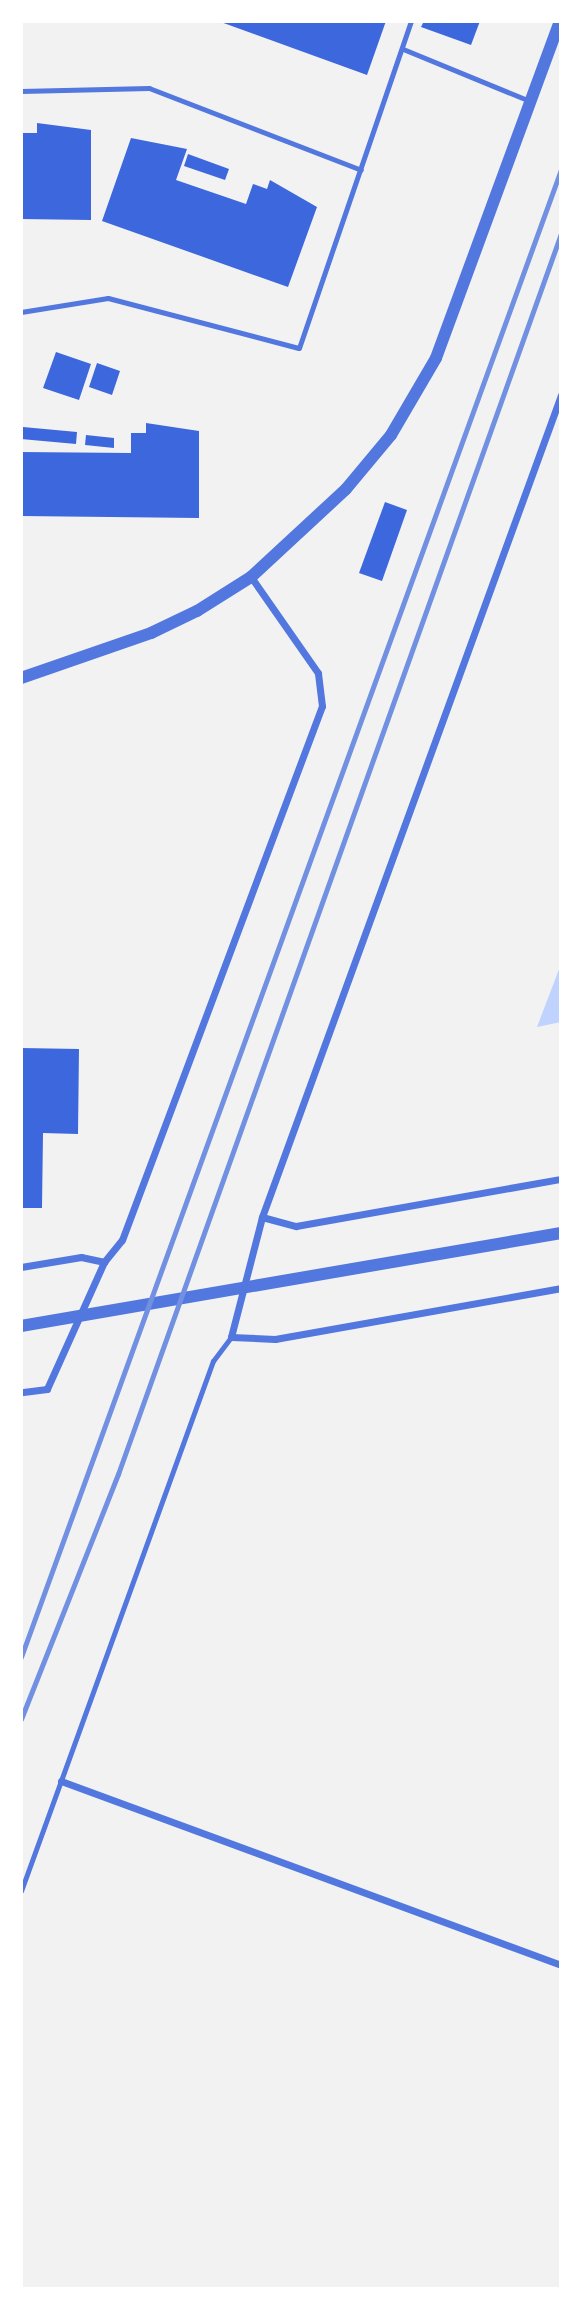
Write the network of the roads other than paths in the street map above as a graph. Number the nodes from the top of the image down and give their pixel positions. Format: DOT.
graph roads {
  1 [pos="411,21"];
  2 [pos="559,21"];
  3 [pos="404,49"];
  4 [pos="21,91"];
  5 [pos="530,102"];
  6 [pos="361,170"];
  7 [pos="21,312"];
  8 [pos="561,395"];
  9 [pos="251,576"];
  10 [pos="21,678"];
  11 [pos="561,1179"];
  12 [pos="262,1217"];
  13 [pos="561,1233"];
  14 [pos="104,1262"];
  15 [pos="21,1267"];
  16 [pos="561,1288"];
  17 [pos="21,1326"];
  18 [pos="231,1337"];
  19 [pos="21,1392"];
  20 [pos="61,1781"];
  21 [pos="21,1891"];
  22 [pos="561,1965"];
  1 -- 3 [label="lane"];
  2 -- 5 [label="street"];
  3 -- 5 [label="lane"];
  3 -- 6 [label="lane"];
  4 -- 6 [label="lane"];
  5 -- 9 [label="street"];
  6 -- 7 [label="lane"];
  8 -- 12 [label="street"];
  9 -- 10 [label="street"];
  9 -- 14 [label="street"];
  11 -- 12 [label="street"];
  12 -- 18 [label="street"];
  13 -- 17 [label="street"];
  14 -- 15 [label="street"];
  14 -- 19 [label="street"];
  16 -- 18 [label="street"];
  18 -- 20 [label="lane"];
  20 -- 21 [label="lane"];
  20 -- 22 [label="street"];
}
